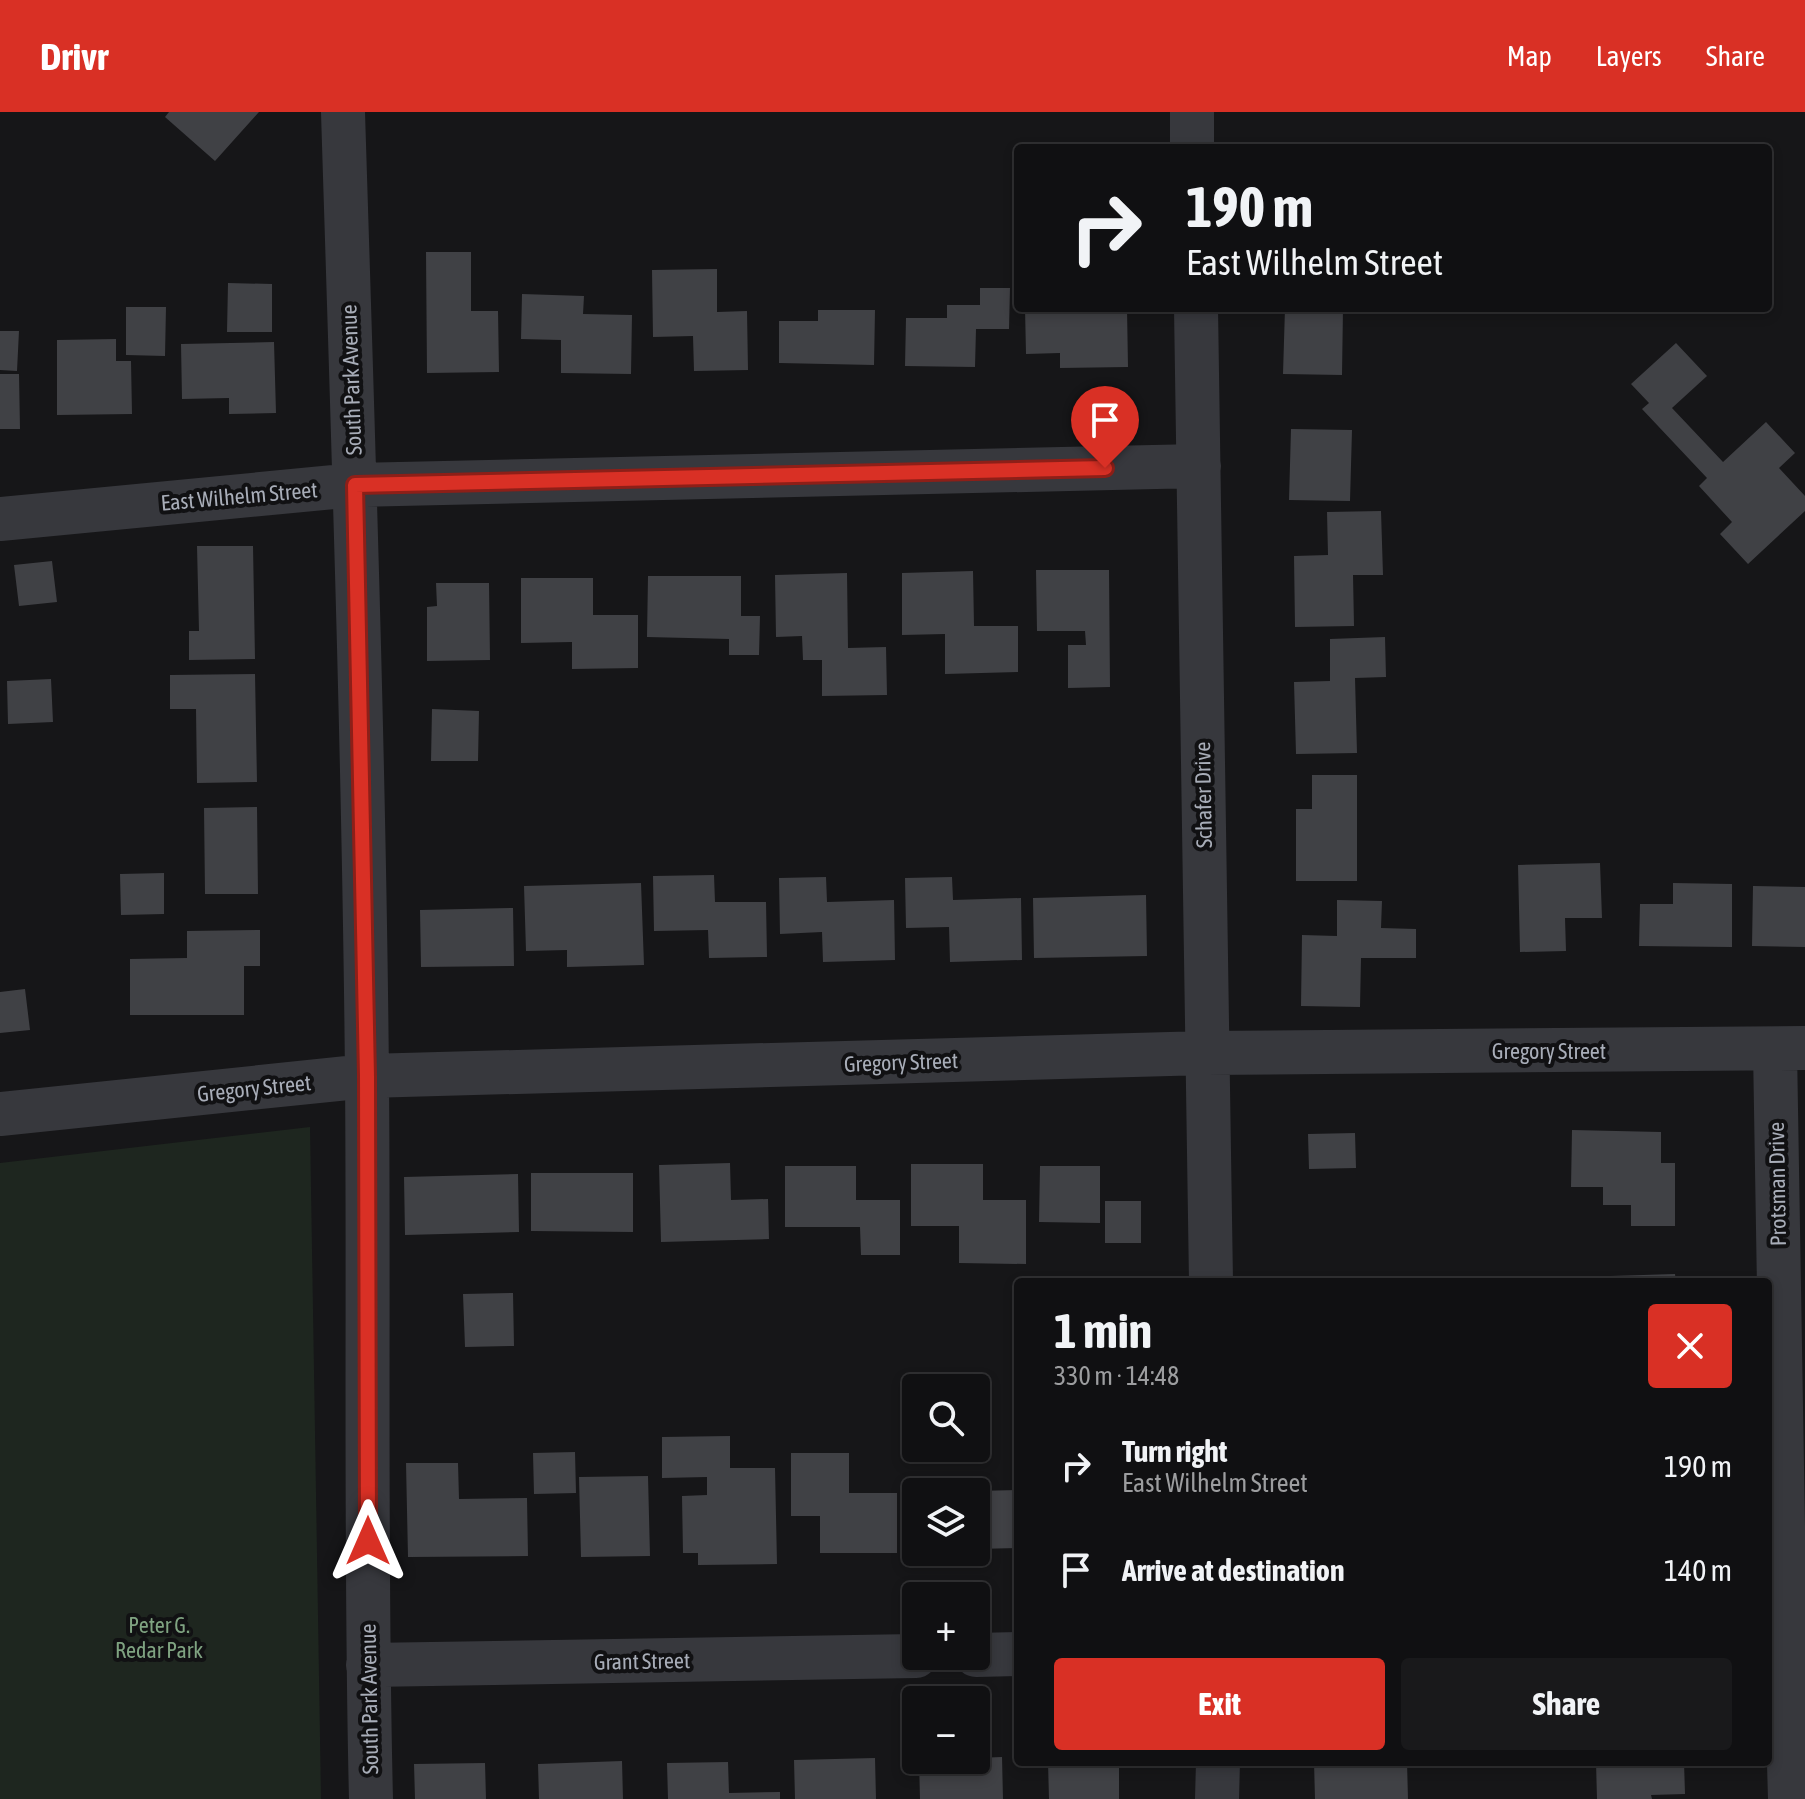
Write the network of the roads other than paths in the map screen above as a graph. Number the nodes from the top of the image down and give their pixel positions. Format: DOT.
graph roads {
  1 [pos="343,112"];
  2 [pos="1192,112"];
  3 [pos="1192,144"];
  4 [pos="1196,312"];
  5 [pos="1199,466"];
  6 [pos="355,485"];
  7 [pos="0,519"];
  8 [pos="1790,1048"];
  9 [pos="1206,1053"];
  10 [pos="367,1076"];
  11 [pos="0,1114"];
  12 [pos="1211,1278"];
  13 [pos="1794,1586"];
  14 [pos="1014,1654"];
  15 [pos="990,1655"];
  16 [pos="902,1656"];
  17 [pos="368,1665"];
  18 [pos="1218,1766"];
  19 [pos="371,1799"];
  20 [pos="1217,1799"];
  21 [pos="1790,1799"];
  1 -- 6 [label="street, South Park Avenue"];
  2 -- 3 [label="street"];
  4 -- 5 [label="street, Schafer Drive"];
  5 -- 6 [label="street, East Wilhelm Street"];
  5 -- 9 [label="street, Schafer Drive"];
  6 -- 7 [label="street, East Wilhelm Street"];
  6 -- 10 [label="street, South Park Avenue"];
  8 -- 9 [label="street, Gregory Street"];
  8 -- 13 [label="street, Protsman Drive"];
  9 -- 10 [label="street, Gregory Street"];
  9 -- 12 [label="street, Schafer Drive"];
  10 -- 11 [label="street, Gregory Street"];
  10 -- 17 [label="street, South Park Avenue"];
  13 -- 21 [label="street, Protsman Drive"];
  14 -- 15 [label="street"];
  16 -- 17 [label="street, Grant Street"];
  17 -- 19 [label="street, South Park Avenue"];
  18 -- 20 [label="street"];
}
